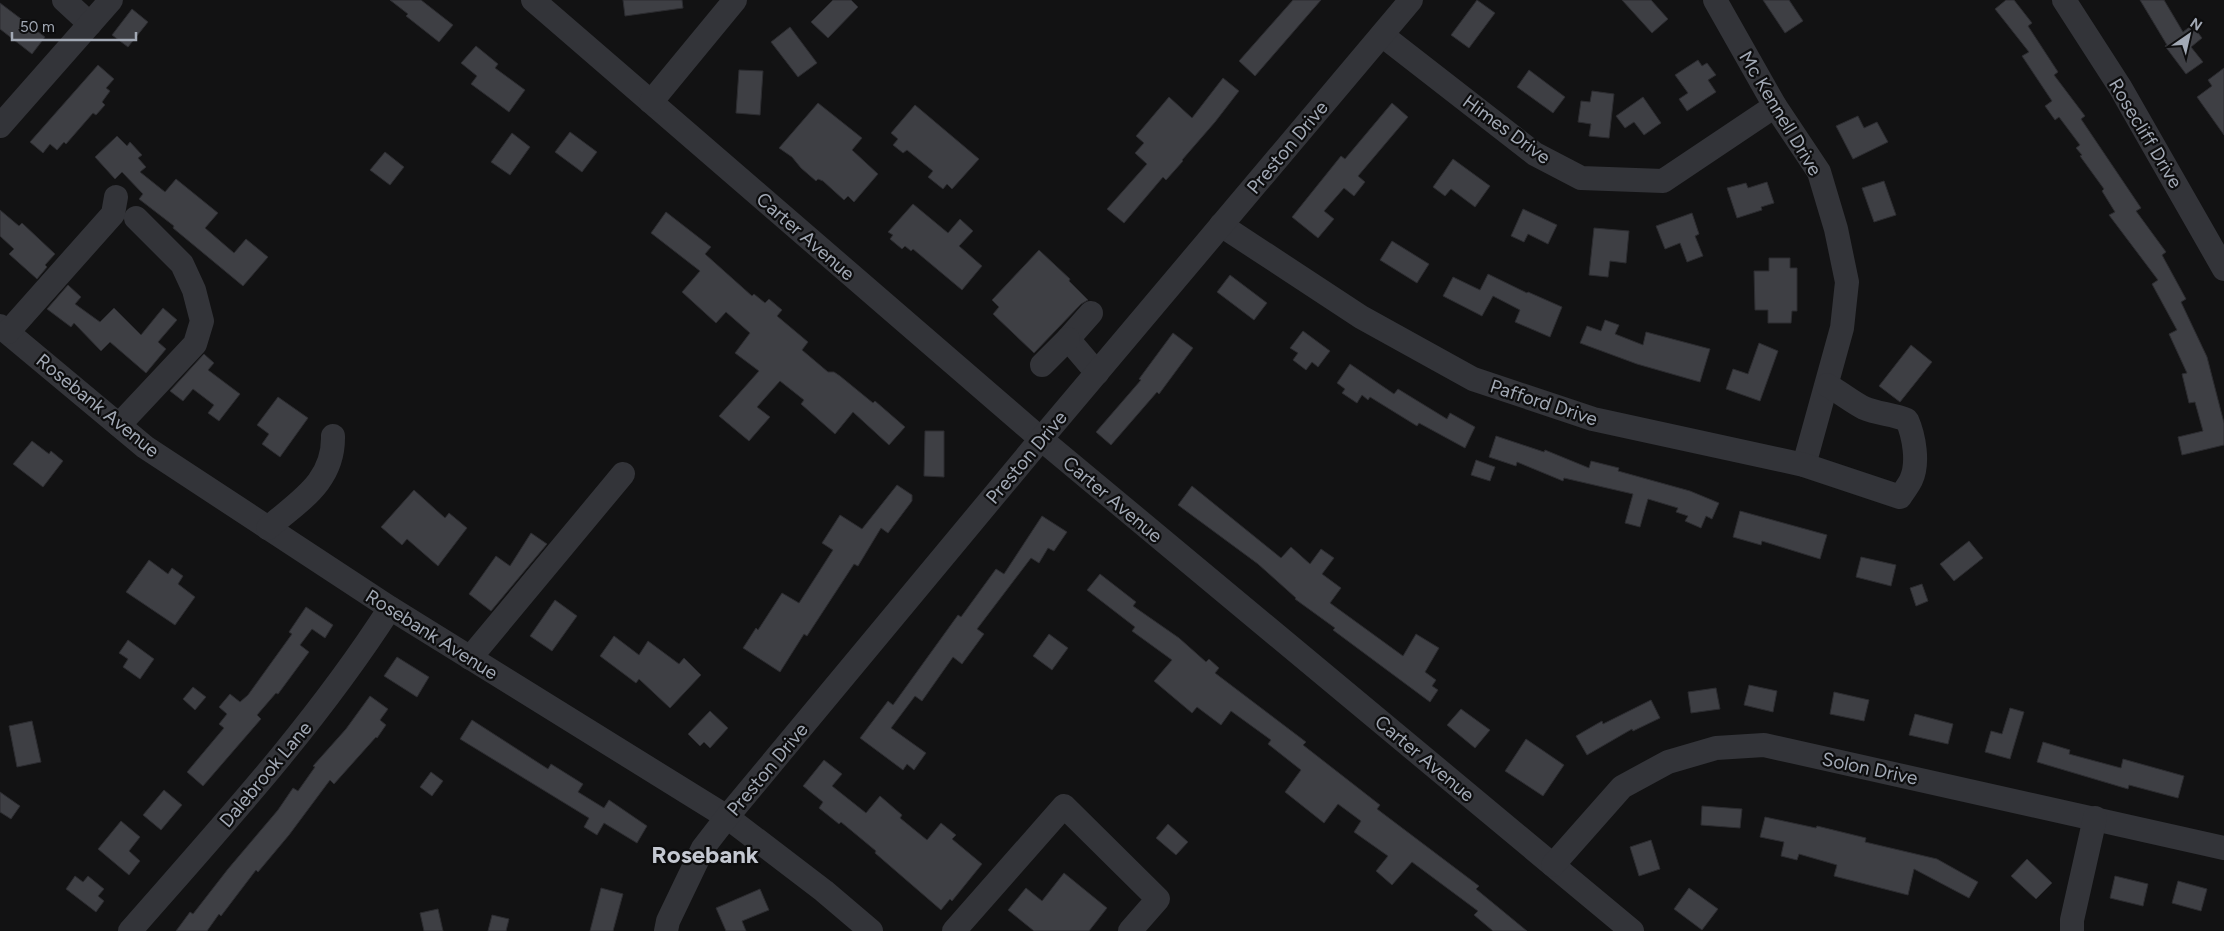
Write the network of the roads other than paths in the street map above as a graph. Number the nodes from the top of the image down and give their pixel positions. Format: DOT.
graph roads {
  1 [pos="64,0"];
  2 [pos="111,0"];
  3 [pos="533,0"];
  4 [pos="734,0"];
  5 [pos="1411,0"];
  6 [pos="1715,0"];
  7 [pos="2064,0"];
  8 [pos="90,24"];
  9 [pos="1382,35"];
  10 [pos="651,102"];
  11 [pos="1775,106"];
  12 [pos="0,126"];
  13 [pos="116,197"];
  14 [pos="136,218"];
  15 [pos="1221,225"];
  16 [pos="2224,269"];
  17 [pos="1091,313"];
  18 [pos="4,329"];
  19 [pos="1068,339"];
  20 [pos="1042,365"];
  21 [pos="1097,372"];
  22 [pos="1826,385"];
  23 [pos="119,425"];
  24 [pos="333,436"];
  25 [pos="1041,439"];
  26 [pos="1804,464"];
  27 [pos="623,474"];
  28 [pos="268,528"];
  29 [pos="390,608"];
  30 [pos="470,658"];
  31 [pos="727,817"];
  32 [pos="2095,818"];
  33 [pos="2224,848"];
  34 [pos="1553,865"];
  35 [pos="130,931"];
  36 [pos="666,931"];
  37 [pos="871,931"];
  38 [pos="954,931"];
  39 [pos="1130,931"];
  40 [pos="1632,931"];
  41 [pos="2072,931"];
  1 -- 8 [label="street"];
  2 -- 8 [label="street"];
  3 -- 10 [label="street, Carter Avenue"];
  4 -- 10 [label="street"];
  5 -- 9 [label="street, Preston Drive"];
  6 -- 11 [label="street, Mc Kennell Drive"];
  7 -- 16 [label="street, Rosecliff Drive"];
  8 -- 12 [label="street"];
  9 -- 11 [label="street, Himes Drive"];
  9 -- 15 [label="street, Preston Drive"];
  10 -- 25 [label="street, Carter Avenue"];
  11 -- 22 [label="street, Mc Kennell Drive"];
  13 -- 18 [label="street"];
  14 -- 23 [label="street"];
  15 -- 21 [label="street, Preston Drive"];
  15 -- 26 [label="street, Pafford Drive"];
  17 -- 19 [label="street"];
  18 -- 23 [label="street, Rosebank Avenue"];
  19 -- 20 [label="street"];
  19 -- 21 [label="street"];
  21 -- 25 [label="street, Preston Drive"];
  22 -- 26 [label="street, Mc Kennell Drive"];
  22 -- 26 [label="street, Pafford Drive"];
  23 -- 28 [label="street, Rosebank Avenue"];
  24 -- 28 [label="street"];
  25 -- 31 [label="street, Preston Drive"];
  25 -- 34 [label="street, Carter Avenue"];
  27 -- 30 [label="street"];
  28 -- 29 [label="street, Rosebank Avenue"];
  29 -- 30 [label="street, Rosebank Avenue"];
  29 -- 35 [label="street, Dalebrook Lane"];
  30 -- 31 [label="street, Rosebank Avenue"];
  31 -- 36 [label="street, Preston Drive"];
  31 -- 37 [label="street, Rosebank Avenue"];
  32 -- 33 [label="street, Solon Drive"];
  32 -- 34 [label="street, Solon Drive"];
  32 -- 41 [label="street"];
  34 -- 40 [label="street, Carter Avenue"];
  38 -- 39 [label="street"];
}
